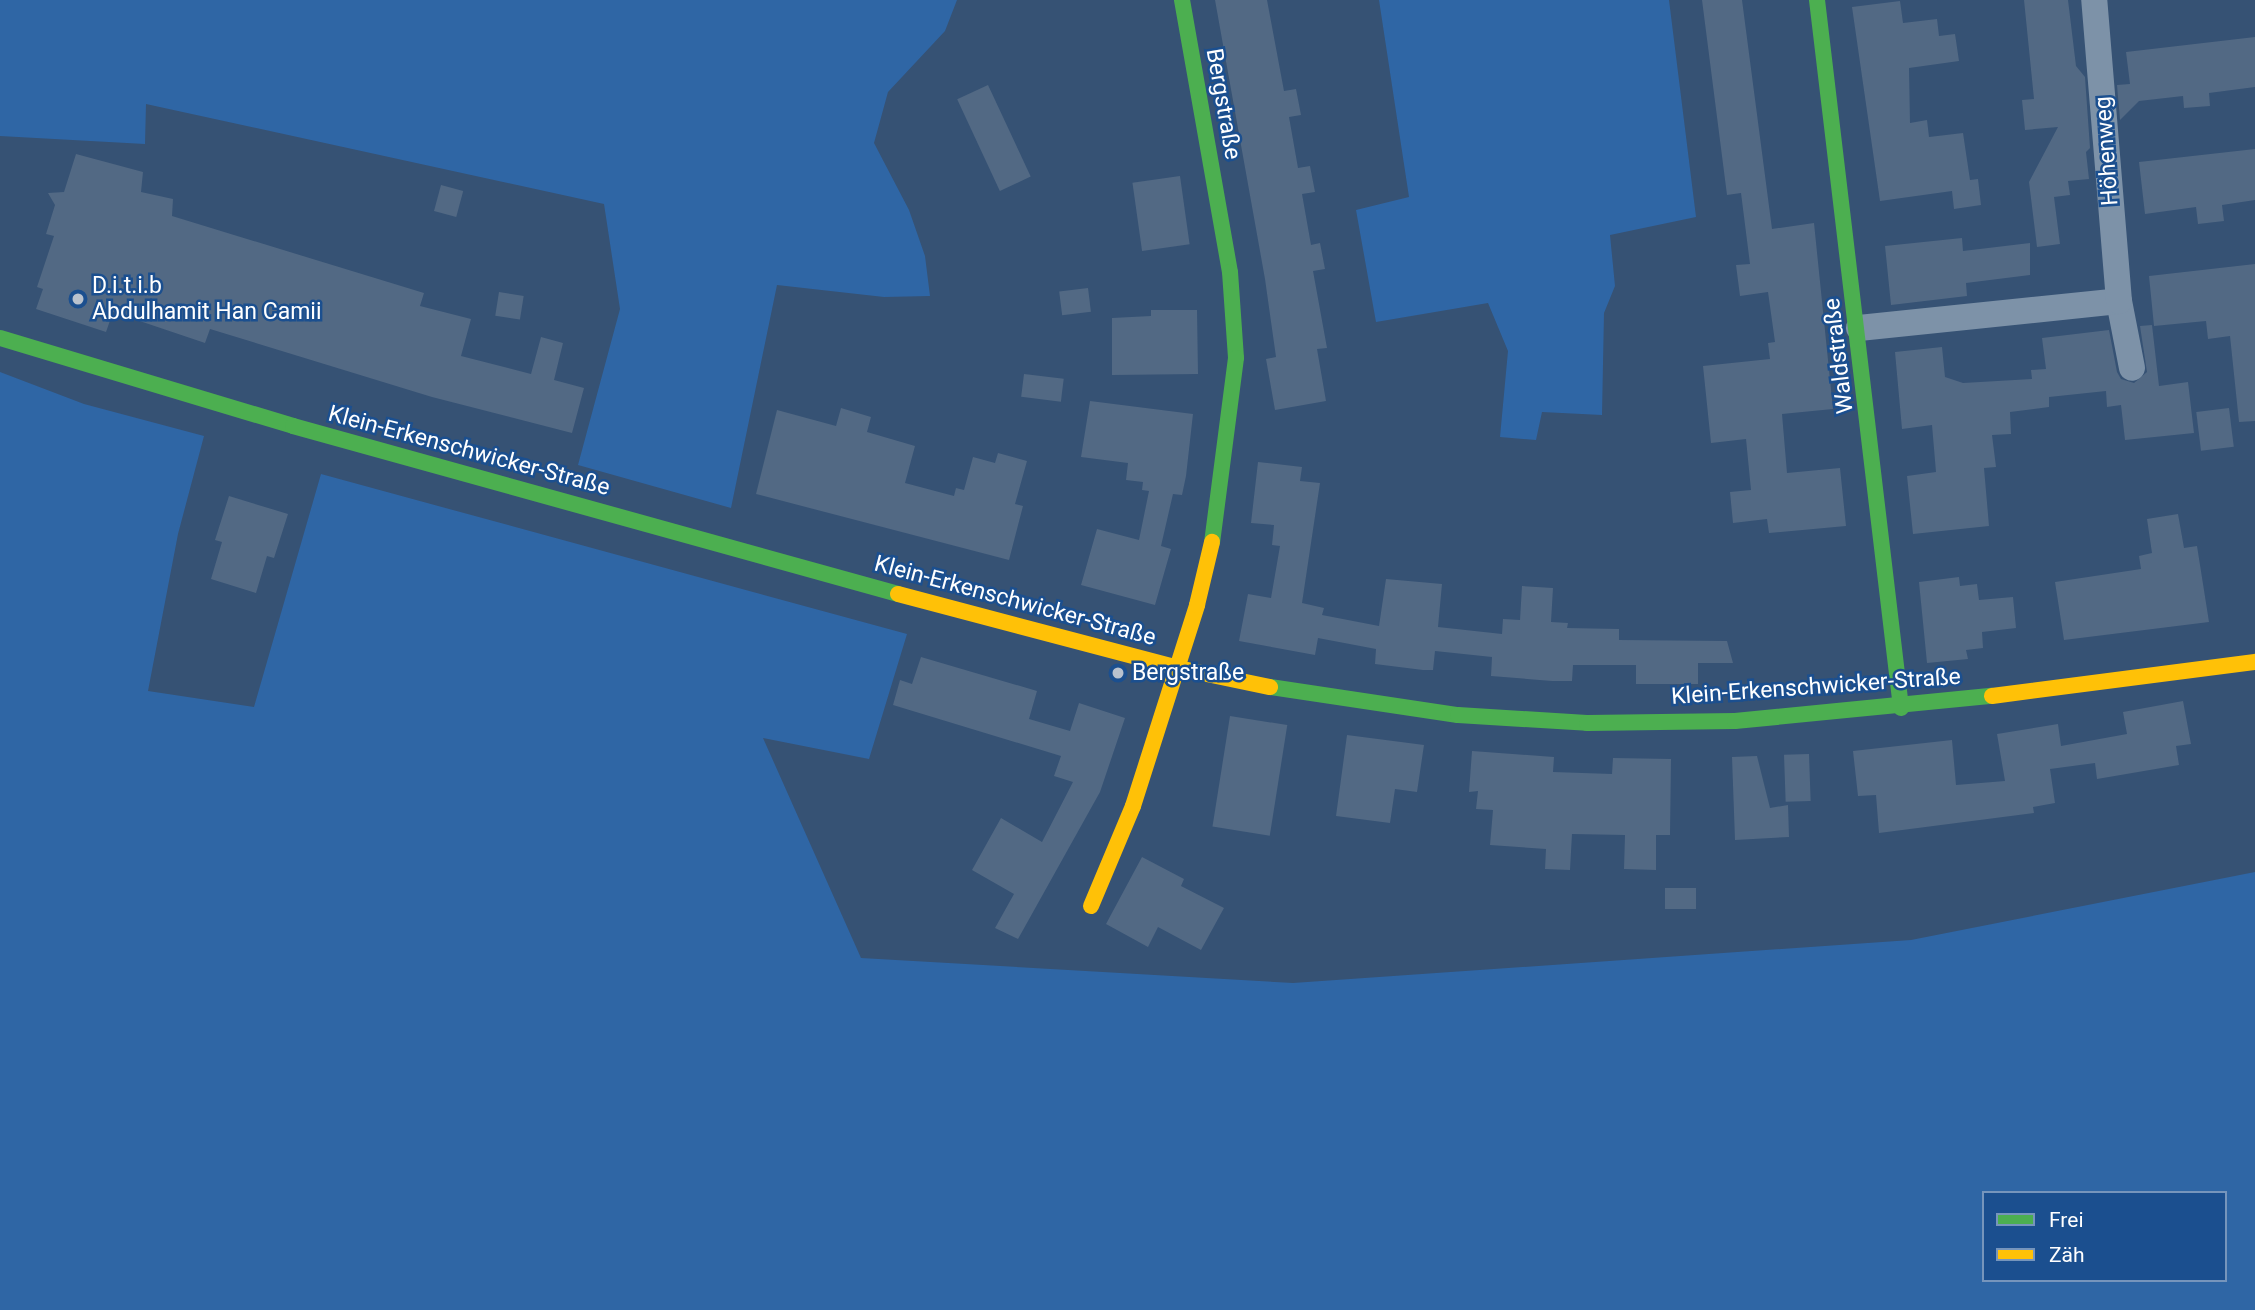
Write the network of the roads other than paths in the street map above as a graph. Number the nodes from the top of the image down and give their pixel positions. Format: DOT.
graph roads {
  1 [pos="1182,0"];
  2 [pos="1817,0"];
  3 [pos="2094,0"];
  4 [pos="2119,302"];
  5 [pos="1859,328"];
  6 [pos="0,338"];
  7 [pos="2132,368"];
  8 [pos="2255,662"];
  9 [pos="1178,668"];
  10 [pos="1901,708"];
  11 [pos="1091,906"];
  1 -- 9 [label="street, Bergstraße"];
  2 -- 5 [label="street, Waldstraße"];
  3 -- 4 [label="street, Höhenweg"];
  4 -- 5 [label="street"];
  4 -- 7 [label="street, Höhenweg"];
  5 -- 10 [label="street, Waldstraße"];
  6 -- 9 [label="street, Klein-Erkenschwicker-Straße"];
  8 -- 10 [label="street, Klein-Erkenschwicker-Straße"];
  9 -- 10 [label="street, Klein-Erkenschwicker-Straße"];
  9 -- 11 [label="street, Bergstraße"];
}
